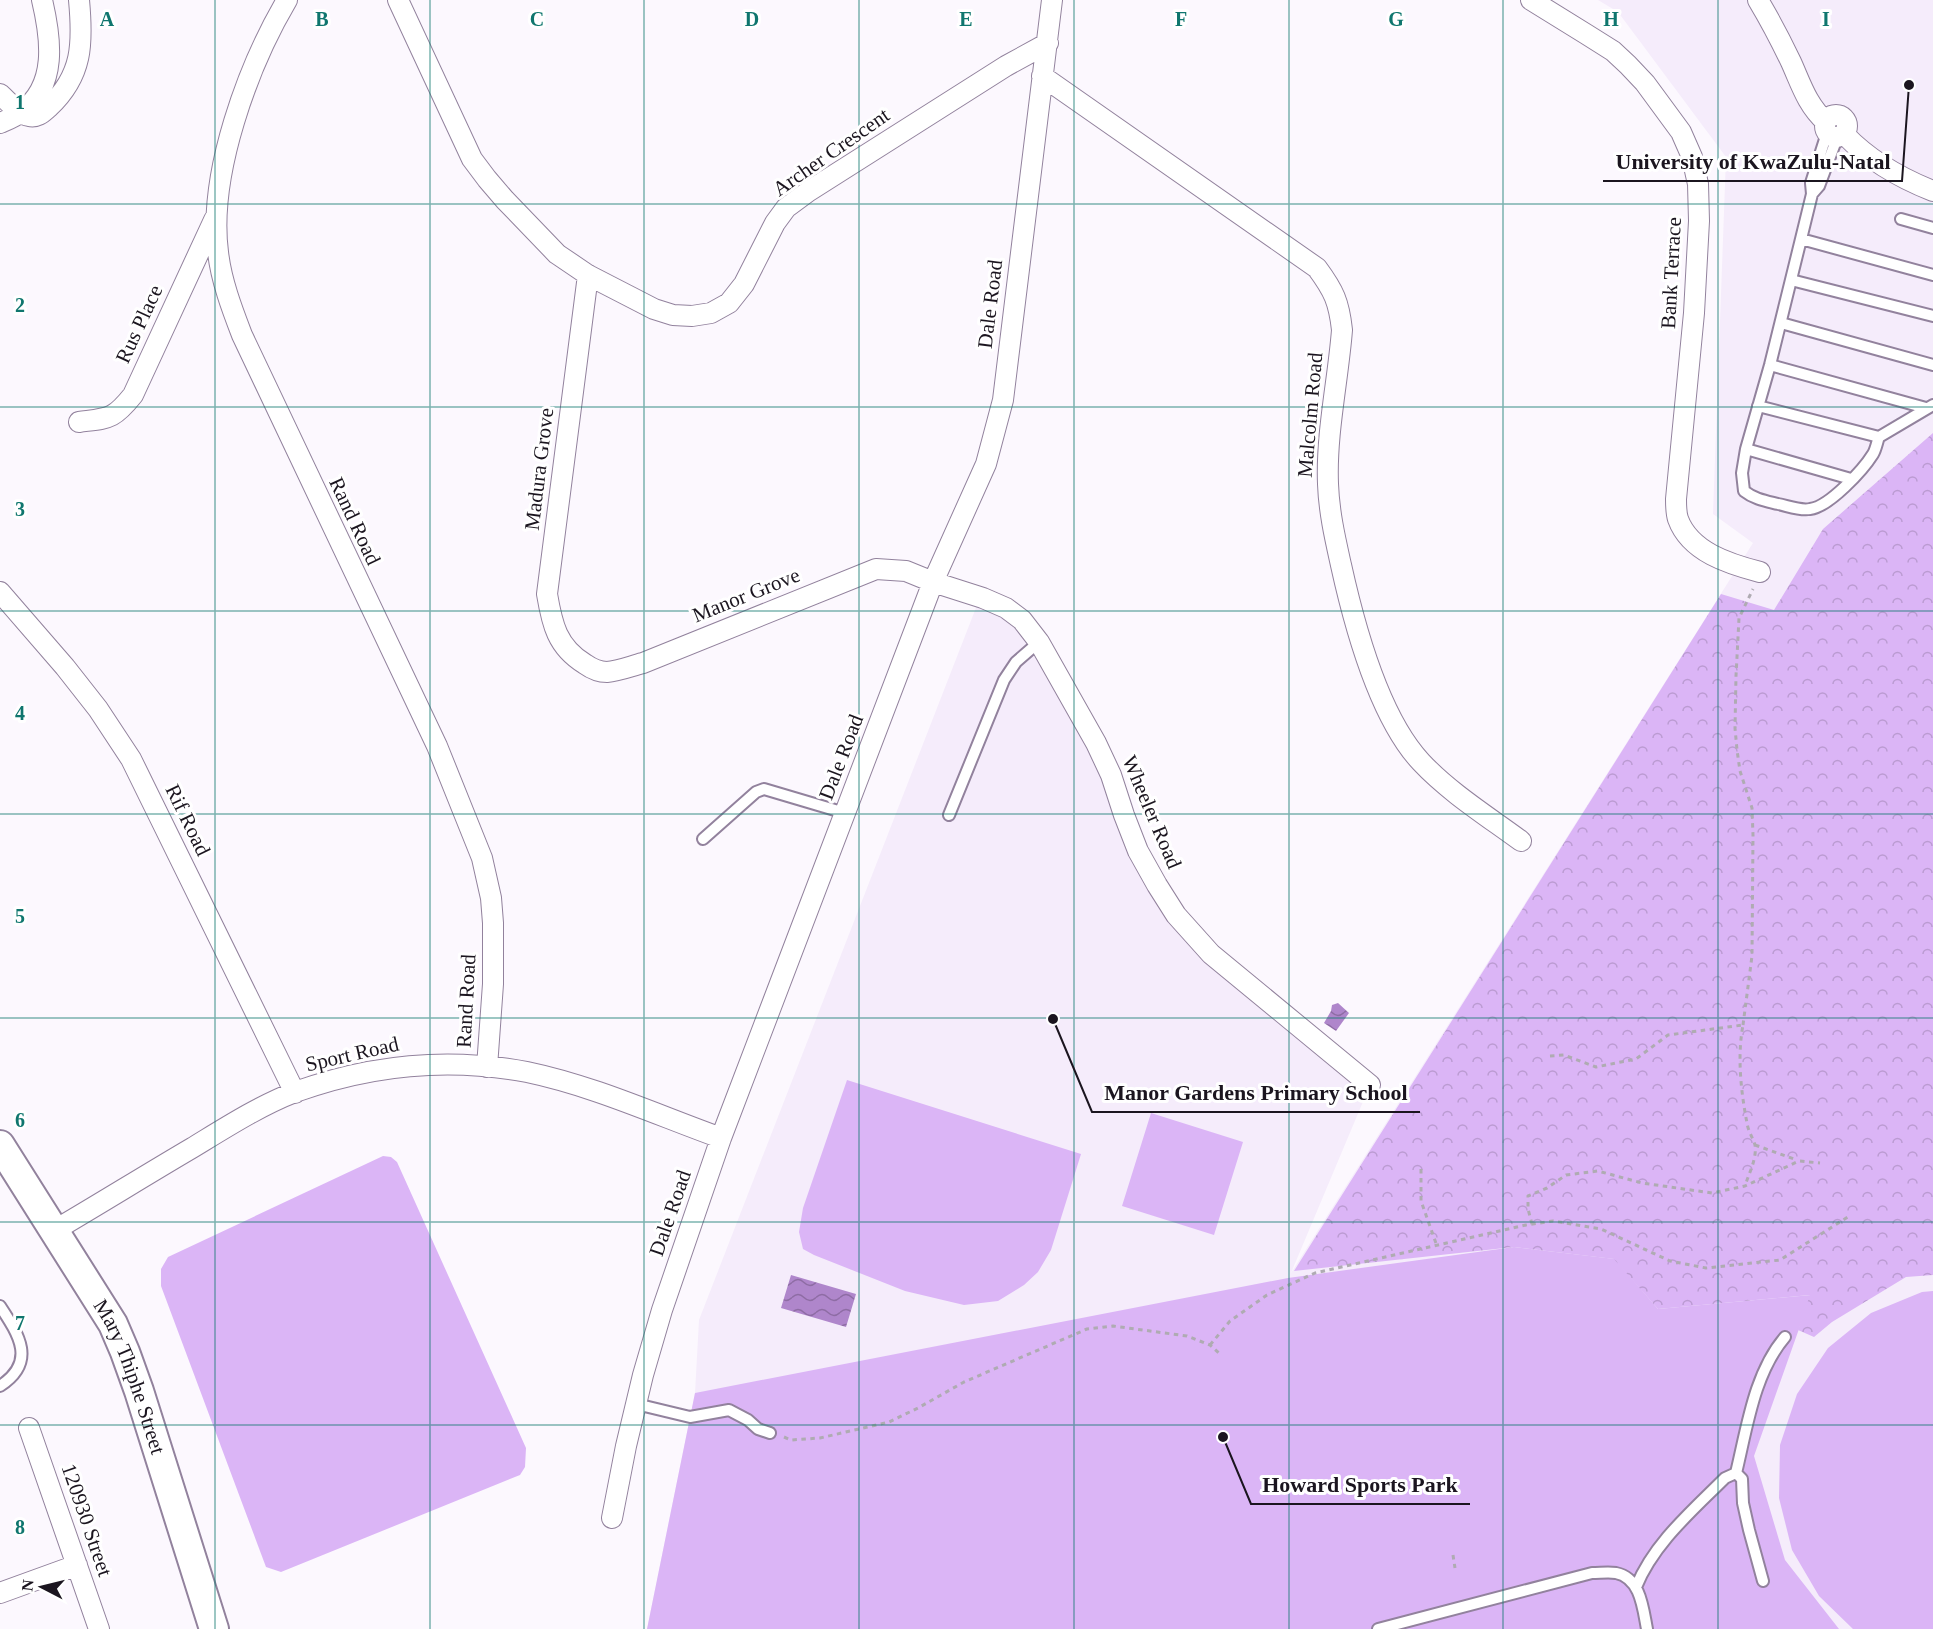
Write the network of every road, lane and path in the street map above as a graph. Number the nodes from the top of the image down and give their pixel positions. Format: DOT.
graph roads {
  1 [pos="42,0"];
  2 [pos="79,0"];
  3 [pos="287,0"];
  4 [pos="398,0"];
  5 [pos="1052,0"];
  6 [pos="1531,0"];
  7 [pos="1758,0"];
  8 [pos="1048,43"];
  9 [pos="1042,76"];
  10 [pos="0,94"];
  11 [pos="20,113"];
  12 [pos="0,123"];
  13 [pos="1834,128"];
  14 [pos="1933,190"];
  15 [pos="216,215"];
  16 [pos="1901,219"];
  17 [pos="1933,228"];
  18 [pos="1801,239"];
  19 [pos="588,275"];
  20 [pos="1933,275"];
  21 [pos="1791,280"];
  22 [pos="1933,316"];
  23 [pos="1780,323"];
  24 [pos="1770,365"];
  25 [pos="1933,365"];
  26 [pos="1758,406"];
  27 [pos="1930,406"];
  28 [pos="80,422"];
  29 [pos="1879,436"];
  30 [pos="1746,449"];
  31 [pos="1851,479"];
  32 [pos="1760,572"];
  33 [pos="933,582"];
  34 [pos="0,592"];
  35 [pos="1039,642"];
  36 [pos="577,660"];
  37 [pos="845,813"];
  38 [pos="949,815"];
  39 [pos="703,839"];
  40 [pos="1521,840"];
  41 [pos="1743,1025"];
  42 [pos="1550,1056"];
  43 [pos="487,1067"];
  44 [pos="1370,1085"];
  45 [pos="295,1093"];
  46 [pos="721,1138"];
  47 [pos="0,1145"];
  48 [pos="1755,1145"];
  49 [pos="1799,1161"];
  50 [pos="1821,1163"];
  51 [pos="1421,1168"];
  52 [pos="1745,1186"];
  53 [pos="1851,1215"];
  54 [pos="1532,1224"];
  55 [pos="55,1230"];
  56 [pos="1437,1246"];
  57 [pos="0,1306"];
  58 [pos="1785,1336"];
  59 [pos="1210,1345"];
  60 [pos="1221,1355"];
  61 [pos="0,1386"];
  62 [pos="636,1404"];
  63 [pos="29,1428"];
  64 [pos="770,1433"];
  65 [pos="1736,1473"];
  66 [pos="612,1518"];
  67 [pos="1453,1555"];
  68 [pos="77,1566"];
  69 [pos="1455,1568"];
  70 [pos="1763,1581"];
  71 [pos="1636,1587"];
  72 [pos="0,1593"];
  73 [pos="99,1629"];
  74 [pos="214,1629"];
  75 [pos="1378,1629"];
  76 [pos="1647,1629"];
  1 -- 11 [label="street"];
  2 -- 11 [label="street"];
  3 -- 15 [label="street, Rand Road"];
  4 -- 19 [label="street, Archer Crescent"];
  5 -- 8 [label="street, Dale Road"];
  6 -- 32 [label="street, Bank Terrace"];
  7 -- 13 [label="street"];
  8 -- 9 [label="street, Dale Road"];
  8 -- 19 [label="street, Archer Crescent"];
  9 -- 33 [label="street, Dale Road"];
  9 -- 40 [label="street, Malcolm Road"];
  10 -- 11 [label="street"];
  11 -- 12 [label="street"];
  13 -- 14 [label="street"];
  13 -- 18 [label="lane"];
  15 -- 28 [label="street, Rus Place"];
  15 -- 43 [label="street, Rand Road"];
  16 -- 17 [label="lane"];
  18 -- 20 [label="lane"];
  18 -- 21 [label="lane"];
  19 -- 36 [label="street, Madura Grove"];
  21 -- 22 [label="lane"];
  21 -- 23 [label="lane"];
  23 -- 24 [label="lane"];
  23 -- 25 [label="lane"];
  24 -- 26 [label="lane"];
  24 -- 27 [label="lane"];
  26 -- 29 [label="lane"];
  26 -- 30 [label="lane"];
  27 -- 29 [label="lane"];
  29 -- 31 [label="lane"];
  30 -- 31 [label="lane"];
  30 -- 31 [label="lane"];
  32 -- 41 [label="path"];
  33 -- 35 [label="street, Wheeler Road"];
  33 -- 36 [label="street, Manor Grove"];
  33 -- 37 [label="street, Dale Road"];
  34 -- 45 [label="street, Rif Road"];
  35 -- 38 [label="lane"];
  35 -- 44 [label="street, Wheeler Road"];
  37 -- 39 [label="lane"];
  37 -- 46 [label="street, Dale Road"];
  41 -- 42 [label="path"];
  41 -- 48 [label="path"];
  43 -- 45 [label="street, Sport Road"];
  43 -- 46 [label="street, Sport Road"];
  45 -- 55 [label="street, Sport Road"];
  46 -- 62 [label="street, Dale Road"];
  47 -- 55 [label="street, Mary Thiphe Street"];
  48 -- 49 [label="path"];
  48 -- 52 [label="path"];
  49 -- 50 [label="path"];
  49 -- 52 [label="path"];
  51 -- 56 [label="path"];
  52 -- 54 [label="path"];
  53 -- 54 [label="path"];
  54 -- 56 [label="path"];
  55 -- 74 [label="street, Mary Thiphe Street"];
  56 -- 59 [label="path"];
  57 -- 61 [label="lane"];
  58 -- 65 [label="lane"];
  59 -- 60 [label="path"];
  59 -- 64 [label="path"];
  62 -- 64 [label="lane"];
  62 -- 66 [label="street, Dale Road"];
  63 -- 68 [label="street, 120930 Street"];
  65 -- 70 [label="lane"];
  65 -- 71 [label="lane"];
  67 -- 69 [label="path"];
  68 -- 72 [label="street"];
  68 -- 73 [label="street, 120930 Street"];
  71 -- 75 [label="lane"];
  71 -- 76 [label="lane"];
}
